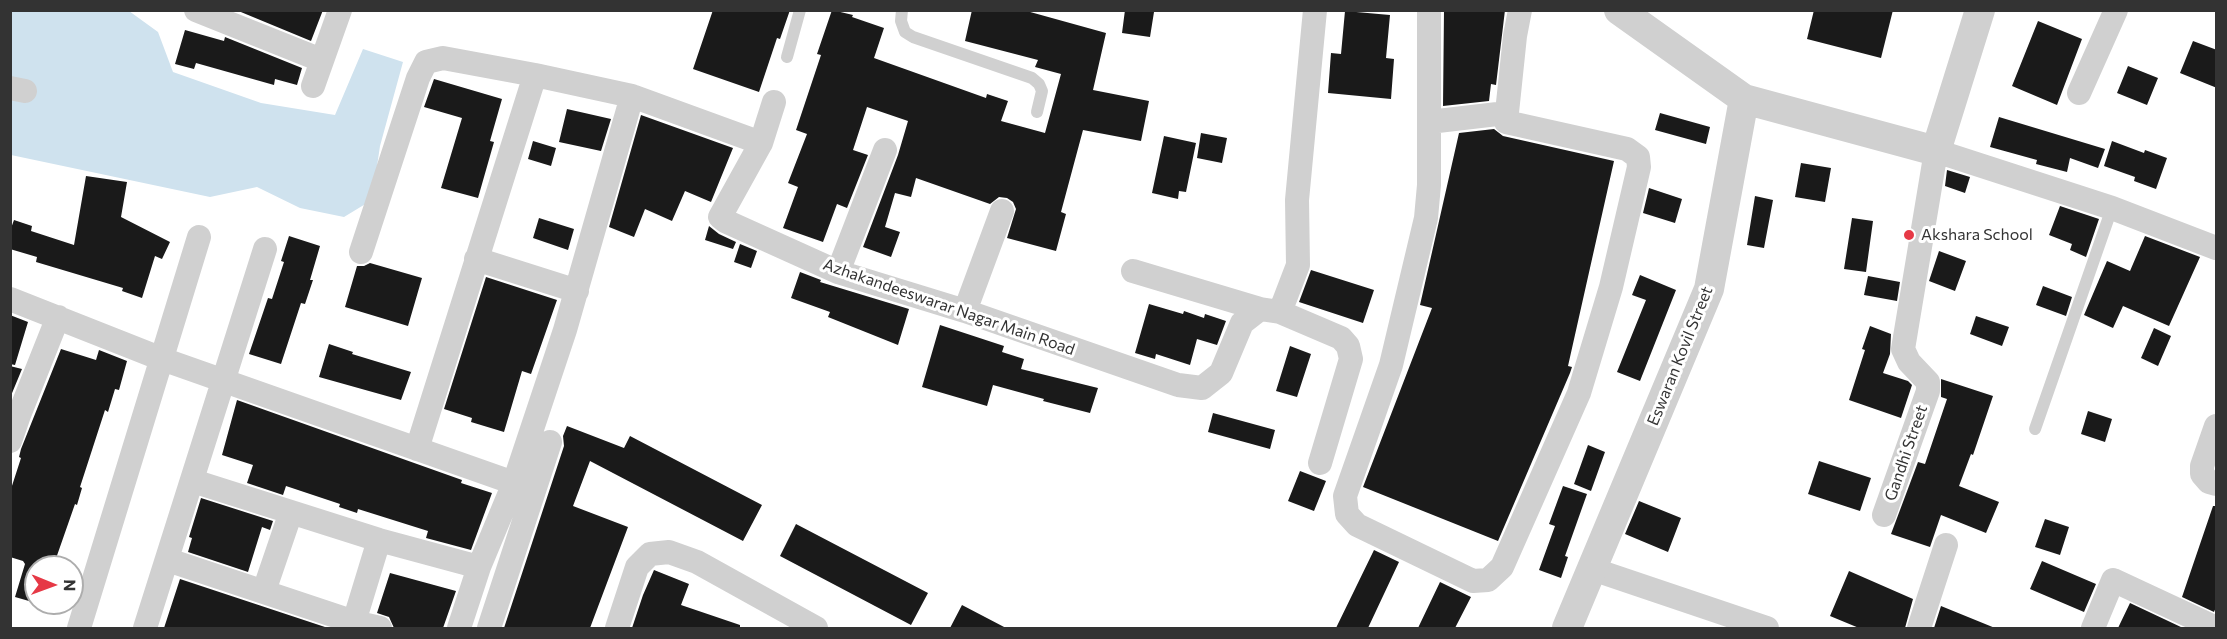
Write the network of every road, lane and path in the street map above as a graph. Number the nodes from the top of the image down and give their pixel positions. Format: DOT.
graph roads {
  1 [pos="196,10"];
  2 [pos="340,10"];
  3 [pos="800,10"];
  4 [pos="902,10"];
  5 [pos="1315,10"];
  6 [pos="1429,10"];
  7 [pos="1520,10"];
  8 [pos="1619,10"];
  9 [pos="1980,10"];
  10 [pos="2116,10"];
  11 [pos="787,57"];
  12 [pos="321,60"];
  13 [pos="535,75"];
  14 [pos="313,86"];
  15 [pos="2079,93"];
  16 [pos="632,96"];
  17 [pos="1744,99"];
  18 [pos="774,102"];
  19 [pos="1037,111"];
  20 [pos="1506,113"];
  21 [pos="1429,123"];
  22 [pos="761,143"];
  23 [pos="885,150"];
  24 [pos="1936,150"];
  25 [pos="2112,208"];
  26 [pos="1002,211"];
  27 [pos="199,237"];
  28 [pos="2217,248"];
  29 [pos="265,249"];
  30 [pos="361,252"];
  31 [pos="476,258"];
  32 [pos="838,272"];
  33 [pos="1134,272"];
  34 [pos="577,291"];
  35 [pos="10,299"];
  36 [pos="1270,310"];
  37 [pos="965,311"];
  38 [pos="58,317"];
  39 [pos="162,359"];
  40 [pos="225,381"];
  41 [pos="14,414"];
  42 [pos="2217,426"];
  43 [pos="2036,429"];
  44 [pos="10,441"];
  45 [pos="550,442"];
  46 [pos="417,448"];
  47 [pos="1320,463"];
  48 [pos="193,482"];
  49 [pos="514,483"];
  50 [pos="2217,484"];
  51 [pos="291,512"];
  52 [pos="1884,515"];
  53 [pos="379,540"];
  54 [pos="1946,545"];
  55 [pos="168,560"];
  56 [pos="479,567"];
  57 [pos="1592,569"];
  58 [pos="264,591"];
  59 [pos="354,622"];
  60 [pos="1759,627"];
  61 [pos="79,628"];
  62 [pos="145,628"];
  63 [pos="380,628"];
  64 [pos="459,628"];
  65 [pos="489,628"];
  66 [pos="617,628"];
  67 [pos="816,628"];
  68 [pos="1567,628"];
  69 [pos="1919,628"];
  70 [pos="2093,628"];
  71 [pos="2216,628"];
  1 -- 12 [label="street"];
  2 -- 12 [label="street"];
  3 -- 11 [label="lane"];
  4 -- 19 [label="lane"];
  5 -- 36 [label="street, Azhakandeeswarar Nagar Main Road"];
  6 -- 21 [label="street"];
  7 -- 20 [label="street"];
  8 -- 17 [label="street"];
  9 -- 24 [label="street"];
  10 -- 15 [label="street"];
  12 -- 14 [label="street"];
  13 -- 16 [label="street"];
  13 -- 30 [label="street"];
  13 -- 31 [label="street"];
  16 -- 22 [label="street"];
  16 -- 34 [label="street"];
  17 -- 24 [label="street"];
  17 -- 57 [label="street, Eswaran Kovil Street"];
  18 -- 22 [label="street"];
  20 -- 21 [label="street"];
  20 -- 21 [label="street"];
  22 -- 32 [label="street, Azhakandeeswarar Nagar Main Road"];
  23 -- 32 [label="street"];
  24 -- 25 [label="street"];
  24 -- 52 [label="street, Gandhi Street"];
  25 -- 28 [label="street"];
  25 -- 43 [label="lane"];
  26 -- 37 [label="street"];
  27 -- 39 [label="street"];
  29 -- 40 [label="street"];
  31 -- 34 [label="street"];
  31 -- 46 [label="street"];
  32 -- 37 [label="street, Azhakandeeswarar Nagar Main Road"];
  33 -- 36 [label="street"];
  34 -- 49 [label="street"];
  35 -- 38 [label="street"];
  36 -- 37 [label="street, Azhakandeeswarar Nagar Main Road"];
  36 -- 47 [label="street"];
  38 -- 39 [label="street"];
  38 -- 41 [label="street"];
  39 -- 40 [label="street"];
  39 -- 61 [label="street"];
  40 -- 46 [label="street"];
  40 -- 48 [label="street"];
  41 -- 44 [label="street"];
  42 -- 50 [label="street"];
  45 -- 65 [label="street"];
  46 -- 49 [label="street"];
  48 -- 51 [label="street"];
  48 -- 55 [label="street"];
  49 -- 56 [label="street"];
  51 -- 53 [label="street"];
  51 -- 58 [label="street"];
  53 -- 56 [label="street"];
  53 -- 59 [label="street"];
  54 -- 69 [label="street"];
  55 -- 58 [label="street"];
  55 -- 62 [label="street"];
  56 -- 64 [label="street"];
  57 -- 60 [label="street"];
  57 -- 68 [label="street, Eswaran Kovil Street"];
  58 -- 59 [label="street"];
  59 -- 63 [label="street"];
  66 -- 67 [label="street"];
  70 -- 71 [label="street"];
}
